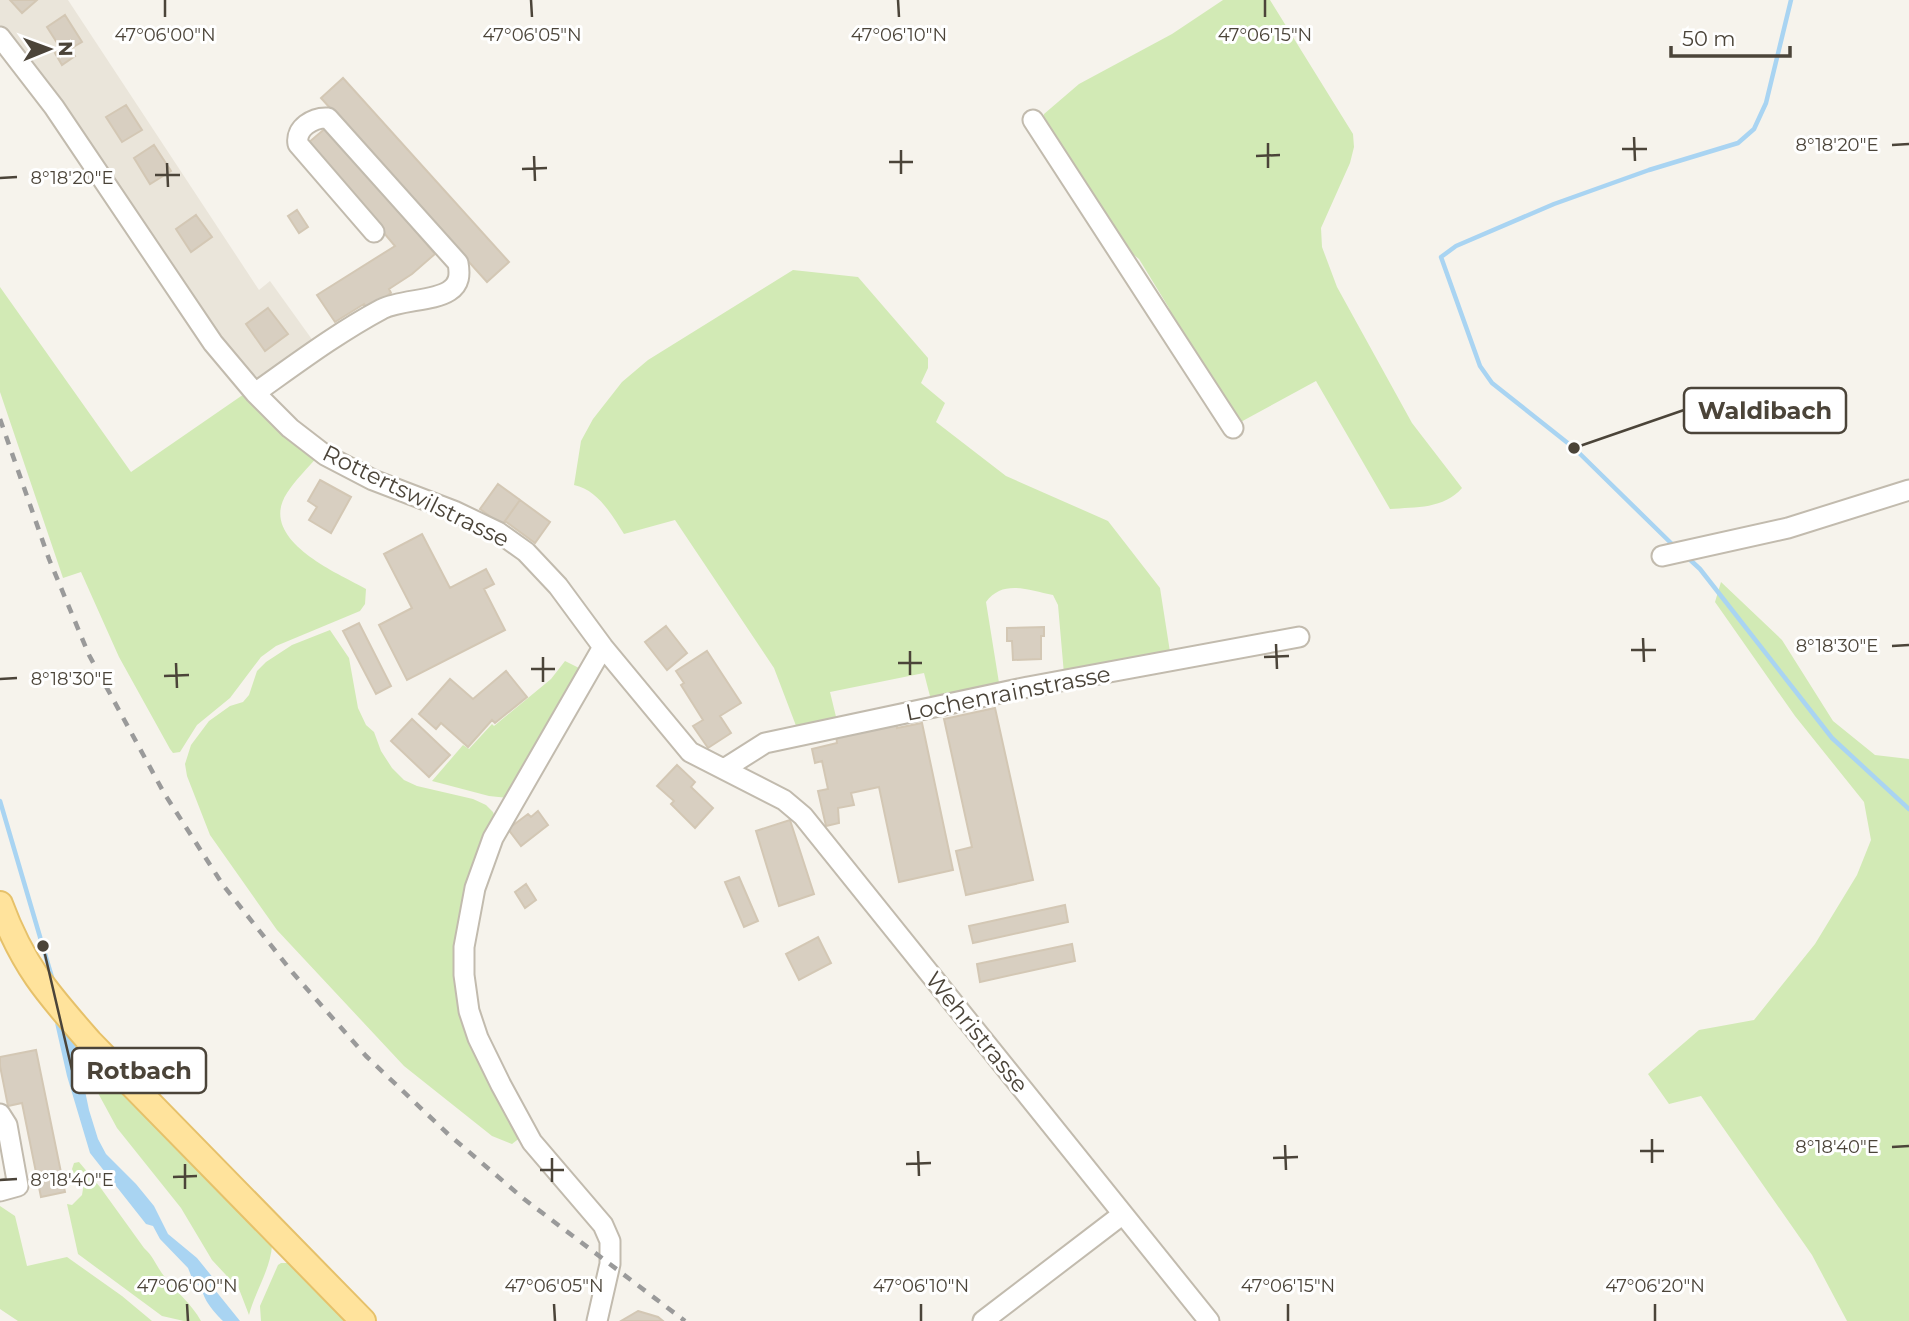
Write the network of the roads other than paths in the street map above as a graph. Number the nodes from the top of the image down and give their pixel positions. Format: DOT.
graph roads {
  1 [pos="0,37"];
  2 [pos="1033,120"];
  3 [pos="374,232"];
  4 [pos="255,393"];
  5 [pos="1233,428"];
  6 [pos="1909,490"];
  7 [pos="1662,556"];
  8 [pos="1299,637"];
  9 [pos="603,647"];
  10 [pos="724,769"];
  11 [pos="0,904"];
  12 [pos="0,1114"];
  13 [pos="0,1191"];
  14 [pos="1123,1214"];
  15 [pos="363,1321"];
  16 [pos="597,1321"];
  17 [pos="983,1321"];
  18 [pos="1209,1321"];
  1 -- 4 [label="street, Rottertswilstrasse"];
  2 -- 5 [label="street"];
  3 -- 4 [label="street"];
  4 -- 9 [label="street, Rottertswilstrasse"];
  6 -- 7 [label="street"];
  8 -- 10 [label="street, Lochenrainstrasse"];
  9 -- 10 [label="street, Rottertswilstrasse"];
  9 -- 16 [label="street"];
  10 -- 14 [label="street, Wehristrasse"];
  11 -- 15 [label="main road"];
  12 -- 13 [label="street"];
  14 -- 17 [label="street"];
  14 -- 18 [label="street, Wehristrasse"];
}
